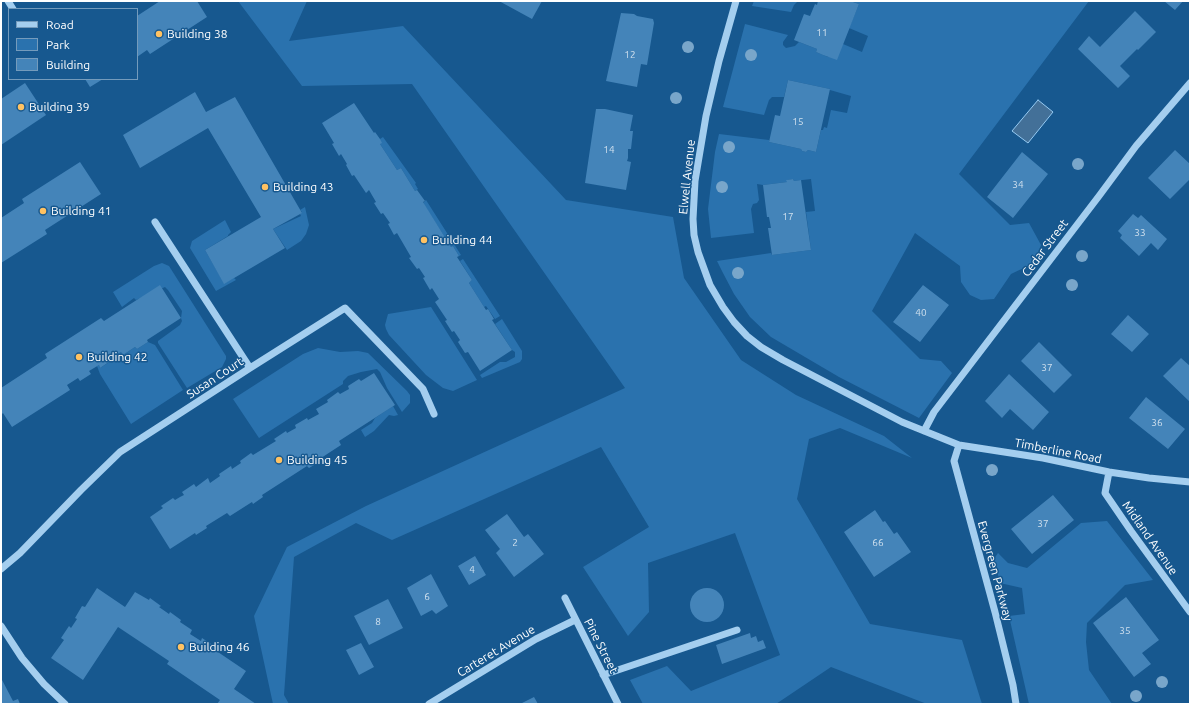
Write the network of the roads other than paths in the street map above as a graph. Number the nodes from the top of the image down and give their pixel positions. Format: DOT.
graph roads {
  1 [pos="736,1"];
  2 [pos="1190,84"];
  3 [pos="155,222"];
  4 [pos="250,368"];
  5 [pos="434,414"];
  6 [pos="924,431"];
  7 [pos="958,445"];
  8 [pos="1109,472"];
  9 [pos="1190,482"];
  10 [pos="2,567"];
  11 [pos="565,598"];
  12 [pos="1190,612"];
  13 [pos="575,620"];
  14 [pos="1,626"];
  15 [pos="737,630"];
  16 [pos="603,674"];
  17 [pos="65,704"];
  18 [pos="429,704"];
  19 [pos="618,704"];
  20 [pos="1016,704"];
  1 -- 6 [label="street, Elwell Avenue"];
  2 -- 6 [label="street, Cedar Street"];
  3 -- 4 [label="street"];
  4 -- 5 [label="street, Susan Court"];
  4 -- 10 [label="street, Susan Court"];
  6 -- 7 [label="street, Timberline Road"];
  7 -- 8 [label="street, Timberline Road"];
  7 -- 20 [label="street, Evergreen Parkway"];
  8 -- 9 [label="street, Timberline Road"];
  8 -- 12 [label="street, Midland Avenue"];
  11 -- 13 [label="street, Pine Street"];
  13 -- 16 [label="street, Pine Street"];
  13 -- 18 [label="street, Carteret Avenue"];
  14 -- 17 [label="street"];
  15 -- 16 [label="street"];
  16 -- 19 [label="street, Pine Street"];
}
